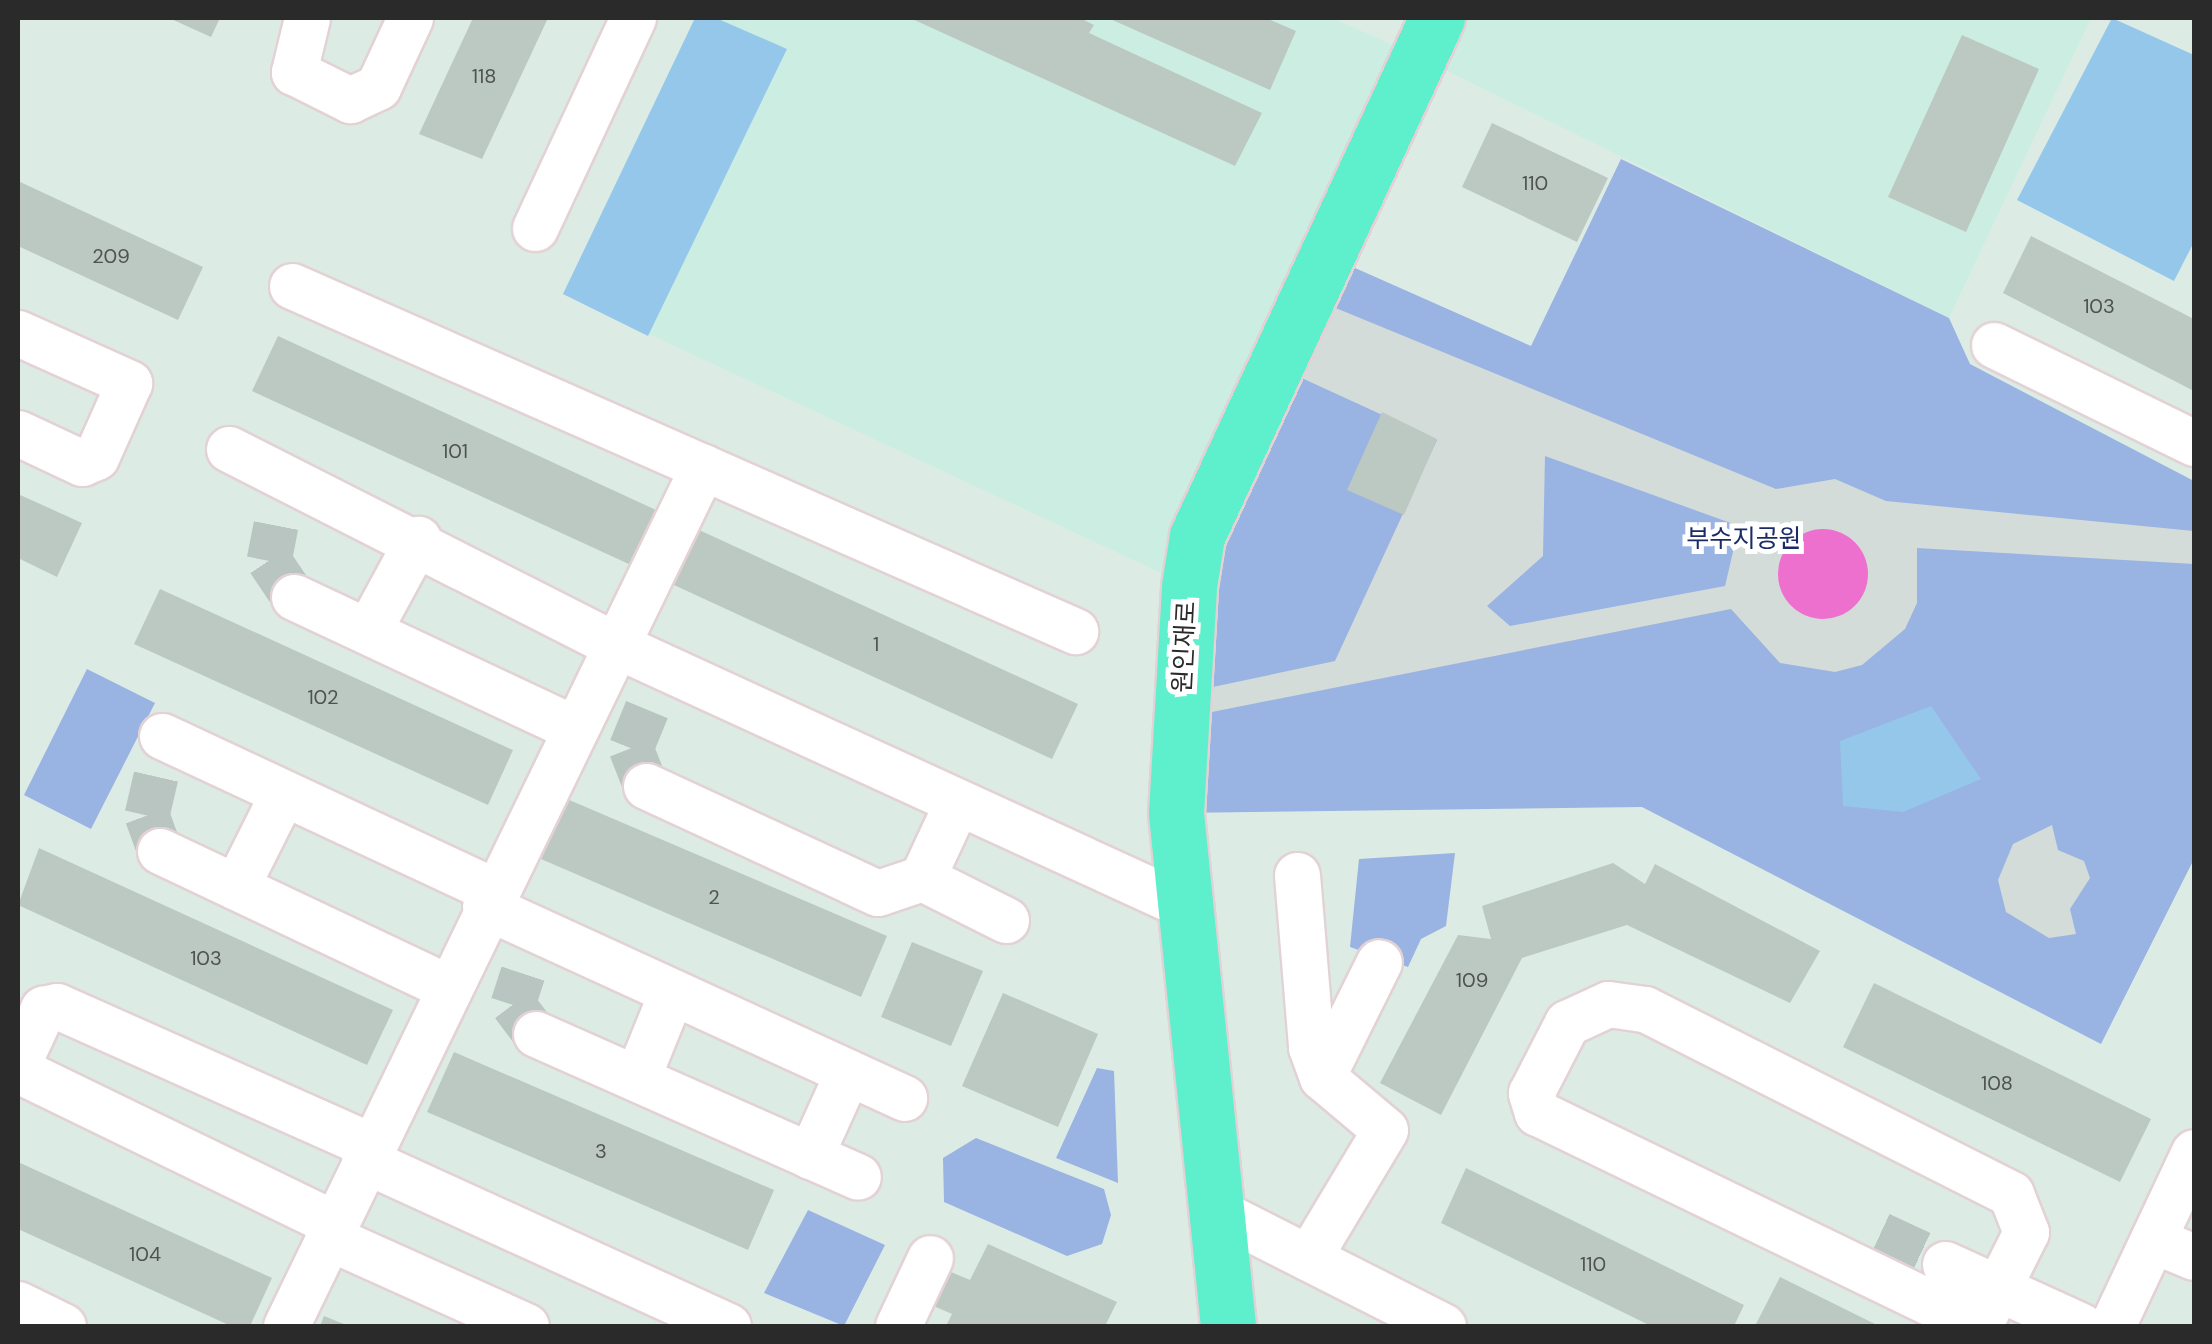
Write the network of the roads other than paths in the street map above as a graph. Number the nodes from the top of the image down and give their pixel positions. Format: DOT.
graph roads {
  1 [pos="307,18"];
  2 [pos="410,18"];
  3 [pos="633,18"];
  4 [pos="1436,18"];
  5 [pos="535,228"];
  6 [pos="292,286"];
  7 [pos="18,333"];
  8 [pos="1994,345"];
  9 [pos="18,432"];
  10 [pos="2194,444"];
  11 [pos="229,449"];
  12 [pos="703,467"];
  13 [pos="418,540"];
  14 [pos="294,596"];
  15 [pos="368,631"];
  16 [pos="1075,631"];
  17 [pos="616,645"];
  18 [pos="571,727"];
  19 [pos="162,736"];
  20 [pos="646,786"];
  21 [pos="283,793"];
  22 [pos="957,804"];
  23 [pos="160,851"];
  24 [pos="1297,875"];
  25 [pos="922,878"];
  26 [pos="236,887"];
  27 [pos="488,898"];
  28 [pos="1183,905"];
  29 [pos="1006,920"];
  30 [pos="1379,962"];
  31 [pos="446,986"];
  32 [pos="672,992"];
  33 [pos="536,1034"];
  34 [pos="18,1063"];
  35 [pos="18,1070"];
  36 [pos="848,1072"];
  37 [pos="1322,1077"];
  38 [pos="638,1078"];
  39 [pos="904,1098"];
  40 [pos="2194,1152"];
  41 [pos="367,1154"];
  42 [pos="810,1156"];
  43 [pos="858,1177"];
  44 [pos="1220,1213"];
  45 [pos="331,1230"];
  46 [pos="2153,1240"];
  47 [pos="2194,1257"];
  48 [pos="930,1258"];
  49 [pos="1308,1258"];
  50 [pos="1945,1264"];
  51 [pos="1999,1289"];
  52 [pos="286,1326"];
  53 [pos="526,1326"];
  54 [pos="728,1326"];
  55 [pos="898,1326"];
  56 [pos="1228,1326"];
  57 [pos="1443,1326"];
  58 [pos="2081,1326"];
  59 [pos="2112,1326"];
  1 -- 2 [label="lane"];
  3 -- 5 [label="lane"];
  4 -- 28 [label="main road, 원인재로"];
  6 -- 12 [label="lane"];
  7 -- 9 [label="lane"];
  8 -- 10 [label="lane"];
  11 -- 13 [label="lane"];
  12 -- 16 [label="lane"];
  12 -- 17 [label="lane"];
  13 -- 15 [label="lane"];
  13 -- 17 [label="lane"];
  14 -- 15 [label="lane"];
  15 -- 18 [label="lane"];
  17 -- 18 [label="lane"];
  17 -- 22 [label="lane"];
  18 -- 27 [label="lane"];
  19 -- 21 [label="lane"];
  20 -- 25 [label="lane"];
  21 -- 26 [label="lane"];
  21 -- 27 [label="lane"];
  22 -- 25 [label="lane"];
  22 -- 28 [label="lane"];
  23 -- 26 [label="lane"];
  24 -- 37 [label="lane"];
  25 -- 29 [label="lane"];
  26 -- 31 [label="lane"];
  27 -- 31 [label="lane"];
  27 -- 32 [label="lane"];
  28 -- 44 [label="main road, 원인재로"];
  30 -- 37 [label="lane"];
  31 -- 41 [label="lane"];
  32 -- 36 [label="lane"];
  32 -- 38 [label="lane"];
  33 -- 38 [label="lane"];
  34 -- 41 [label="lane"];
  35 -- 45 [label="lane"];
  36 -- 39 [label="lane"];
  36 -- 42 [label="lane"];
  37 -- 49 [label="lane"];
  38 -- 42 [label="lane"];
  40 -- 46 [label="lane"];
  41 -- 45 [label="lane"];
  41 -- 54 [label="lane"];
  42 -- 43 [label="lane"];
  44 -- 49 [label="lane"];
  44 -- 56 [label="main road, 원인재로"];
  45 -- 52 [label="lane"];
  45 -- 53 [label="lane"];
  46 -- 47 [label="lane"];
  46 -- 59 [label="lane"];
  48 -- 55 [label="lane"];
  49 -- 57 [label="lane"];
  50 -- 51 [label="lane"];
  51 -- 51 [label="lane"];
  51 -- 58 [label="lane"];
}
